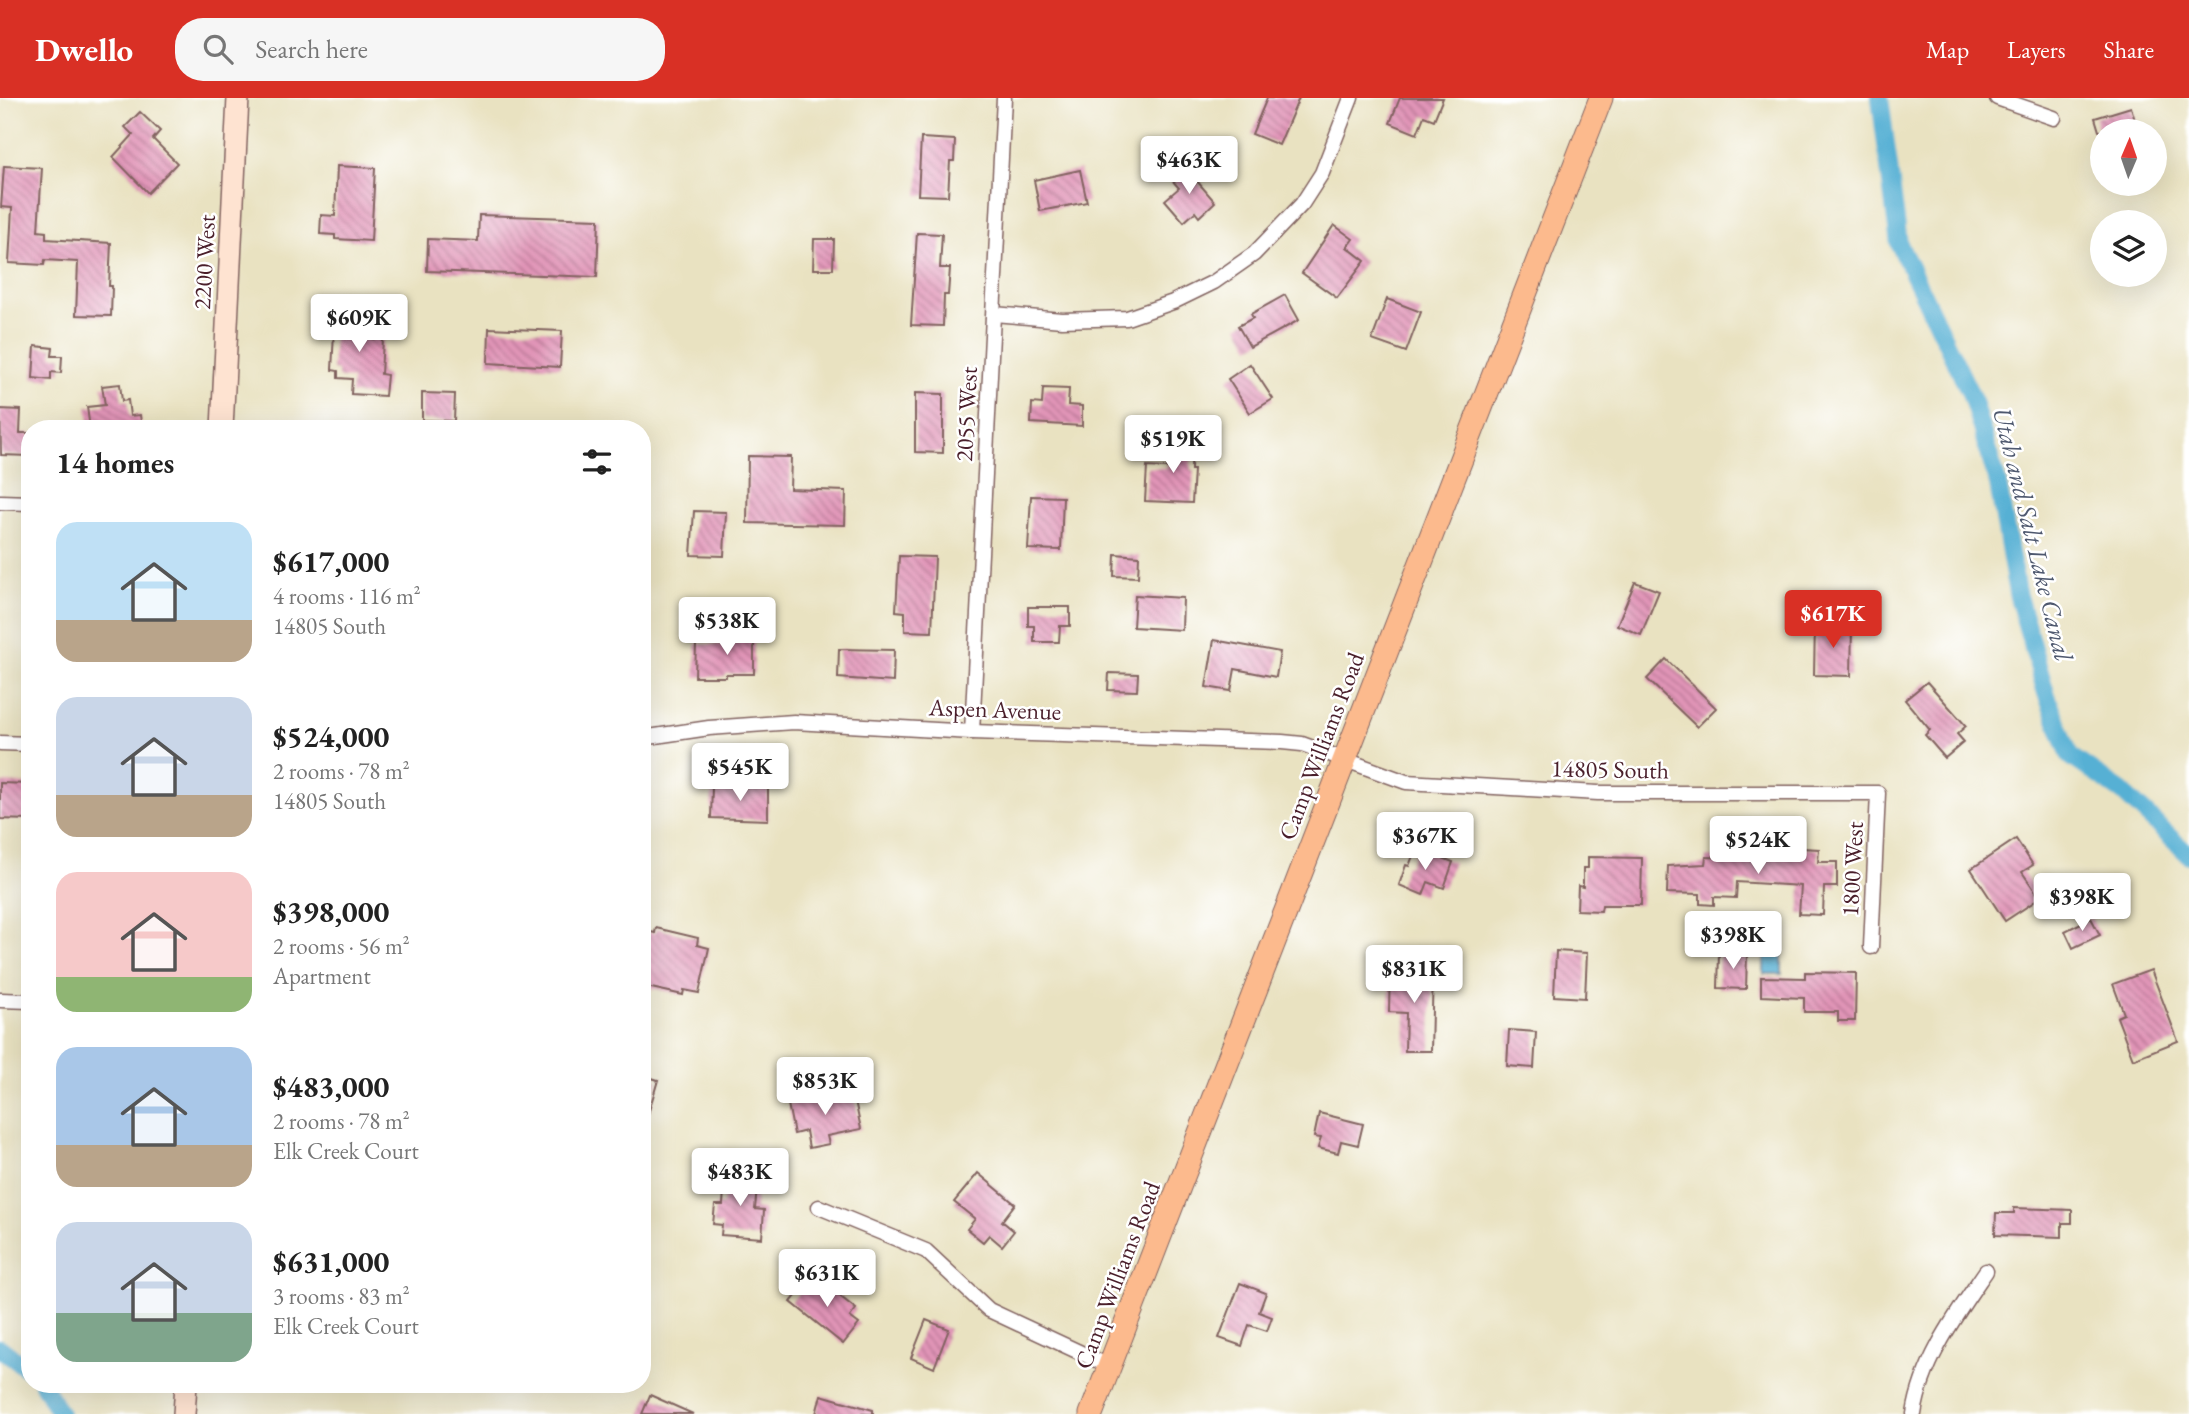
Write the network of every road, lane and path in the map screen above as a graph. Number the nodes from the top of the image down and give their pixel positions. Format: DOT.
graph roads {
  1 [pos="238,98"];
  2 [pos="1004,98"];
  3 [pos="1351,98"];
  4 [pos="1601,98"];
  5 [pos="1997,98"];
  6 [pos="2054,118"];
  7 [pos="994,314"];
  8 [pos="222,420"];
  9 [pos="0,502"];
  10 [pos="21,503"];
  11 [pos="972,732"];
  12 [pos="651,737"];
  13 [pos="0,743"];
  14 [pos="21,744"];
  15 [pos="1344,759"];
  16 [pos="1878,793"];
  17 [pos="1871,947"];
  18 [pos="0,1000"];
  19 [pos="21,1001"];
  20 [pos="819,1207"];
  21 [pos="1986,1271"];
  22 [pos="1109,1366"];
  23 [pos="185,1393"];
  24 [pos="184,1414"];
  25 [pos="1091,1414"];
  26 [pos="1914,1414"];
  1 -- 8 [label="street, 2200 West"];
  2 -- 7 [label="street, 2055 West"];
  3 -- 7 [label="street"];
  4 -- 15 [label="main road, Camp Williams Road"];
  5 -- 6 [label="street"];
  7 -- 11 [label="street, 2055 West"];
  9 -- 10 [label="street"];
  11 -- 12 [label="street, Aspen Avenue"];
  11 -- 15 [label="street, Aspen Avenue"];
  13 -- 14 [label="street"];
  15 -- 16 [label="street, 14805 South"];
  15 -- 22 [label="main road, Camp Williams Road"];
  16 -- 17 [label="street, 1800 West"];
  18 -- 19 [label="street"];
  20 -- 22 [label="street"];
  21 -- 26 [label="street"];
  22 -- 25 [label="main road, Camp Williams Road"];
  23 -- 24 [label="street"];
}
